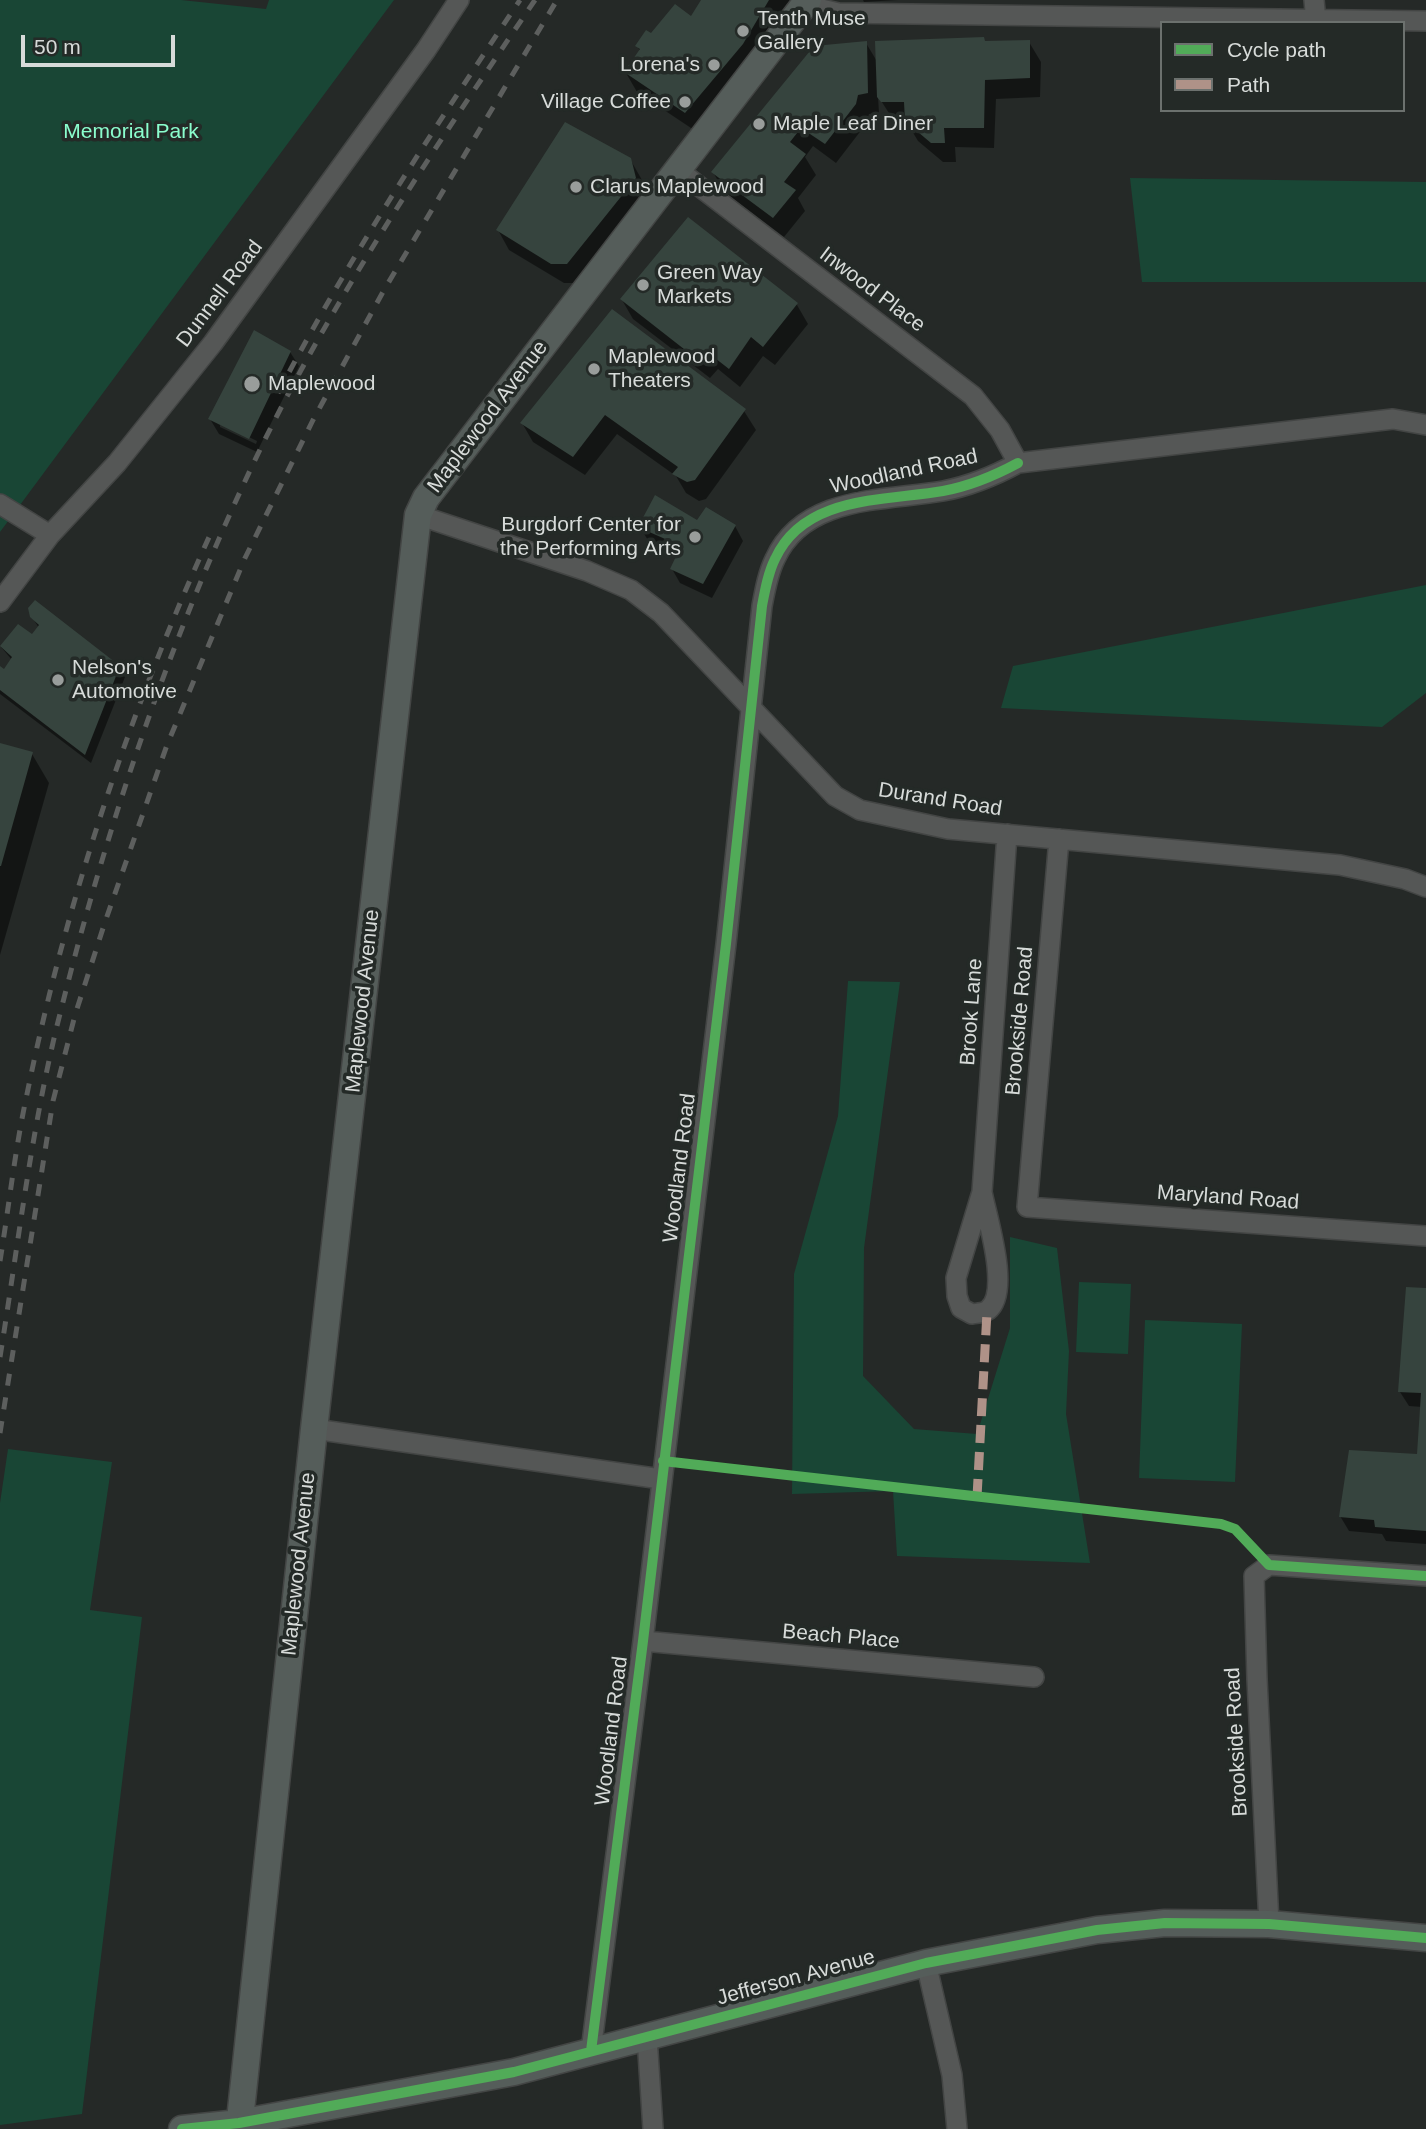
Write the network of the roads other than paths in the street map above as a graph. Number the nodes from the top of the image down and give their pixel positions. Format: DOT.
graph roads {
  1 [pos="460,0"];
  2 [pos="1314,0"];
  3 [pos="807,3"];
  4 [pos="1316,21"];
  5 [pos="1426,21"];
  6 [pos="678,170"];
  7 [pos="1426,425"];
  8 [pos="1018,463"];
  9 [pos="0,504"];
  10 [pos="418,515"];
  11 [pos="50,535"];
  12 [pos="0,602"];
  13 [pos="751,709"];
  14 [pos="1007,834"];
  15 [pos="1059,839"];
  16 [pos="1426,887"];
  17 [pos="982,1192"];
  18 [pos="1027,1207"];
  19 [pos="1426,1236"];
  20 [pos="314,1429"];
  21 [pos="661,1479"];
  22 [pos="1426,1576"];
  23 [pos="643,1641"];
  24 [pos="1034,1676"];
  25 [pos="1269,1924"];
  26 [pos="1426,1938"];
  27 [pos="926,1963"];
  28 [pos="646,2037"];
  29 [pos="591,2051"];
  30 [pos="239,2126"];
  31 [pos="182,2129"];
  32 [pos="653,2129"];
  33 [pos="957,2129"];
  1 -- 11 [label="street, Dunnell Road"];
  2 -- 4 [label="street"];
  3 -- 4 [label="street"];
  3 -- 6 [label="street, Maplewood Avenue"];
  4 -- 5 [label="street"];
  6 -- 8 [label="street, Inwood Place"];
  6 -- 10 [label="street, Maplewood Avenue"];
  7 -- 8 [label="street, Woodland Road"];
  8 -- 13 [label="street, Woodland Road"];
  9 -- 11 [label="street"];
  10 -- 13 [label="street, Durand Road"];
  10 -- 20 [label="street, Maplewood Avenue"];
  11 -- 12 [label="street, Dunnell Road"];
  13 -- 14 [label="street, Durand Road"];
  13 -- 21 [label="street, Woodland Road"];
  14 -- 15 [label="street, Durand Road"];
  14 -- 17 [label="street, Brook Lane"];
  15 -- 16 [label="street, Durand Road"];
  15 -- 18 [label="street, Brookside Road"];
  17 -- 17 [label="street, Brook Lane"];
  18 -- 19 [label="street, Maryland Road"];
  20 -- 21 [label="street"];
  20 -- 30 [label="street, Maplewood Avenue"];
  21 -- 23 [label="street, Woodland Road"];
  22 -- 25 [label="street, Brookside Road"];
  23 -- 24 [label="street, Beach Place"];
  23 -- 29 [label="street, Woodland Road"];
  25 -- 26 [label="street, Jefferson Avenue"];
  25 -- 27 [label="street, Jefferson Avenue"];
  27 -- 28 [label="street, Jefferson Avenue"];
  27 -- 33 [label="street"];
  28 -- 29 [label="street, Jefferson Avenue"];
  28 -- 32 [label="street"];
  29 -- 30 [label="street, Jefferson Avenue"];
  30 -- 31 [label="street, Jefferson Avenue"];
}
